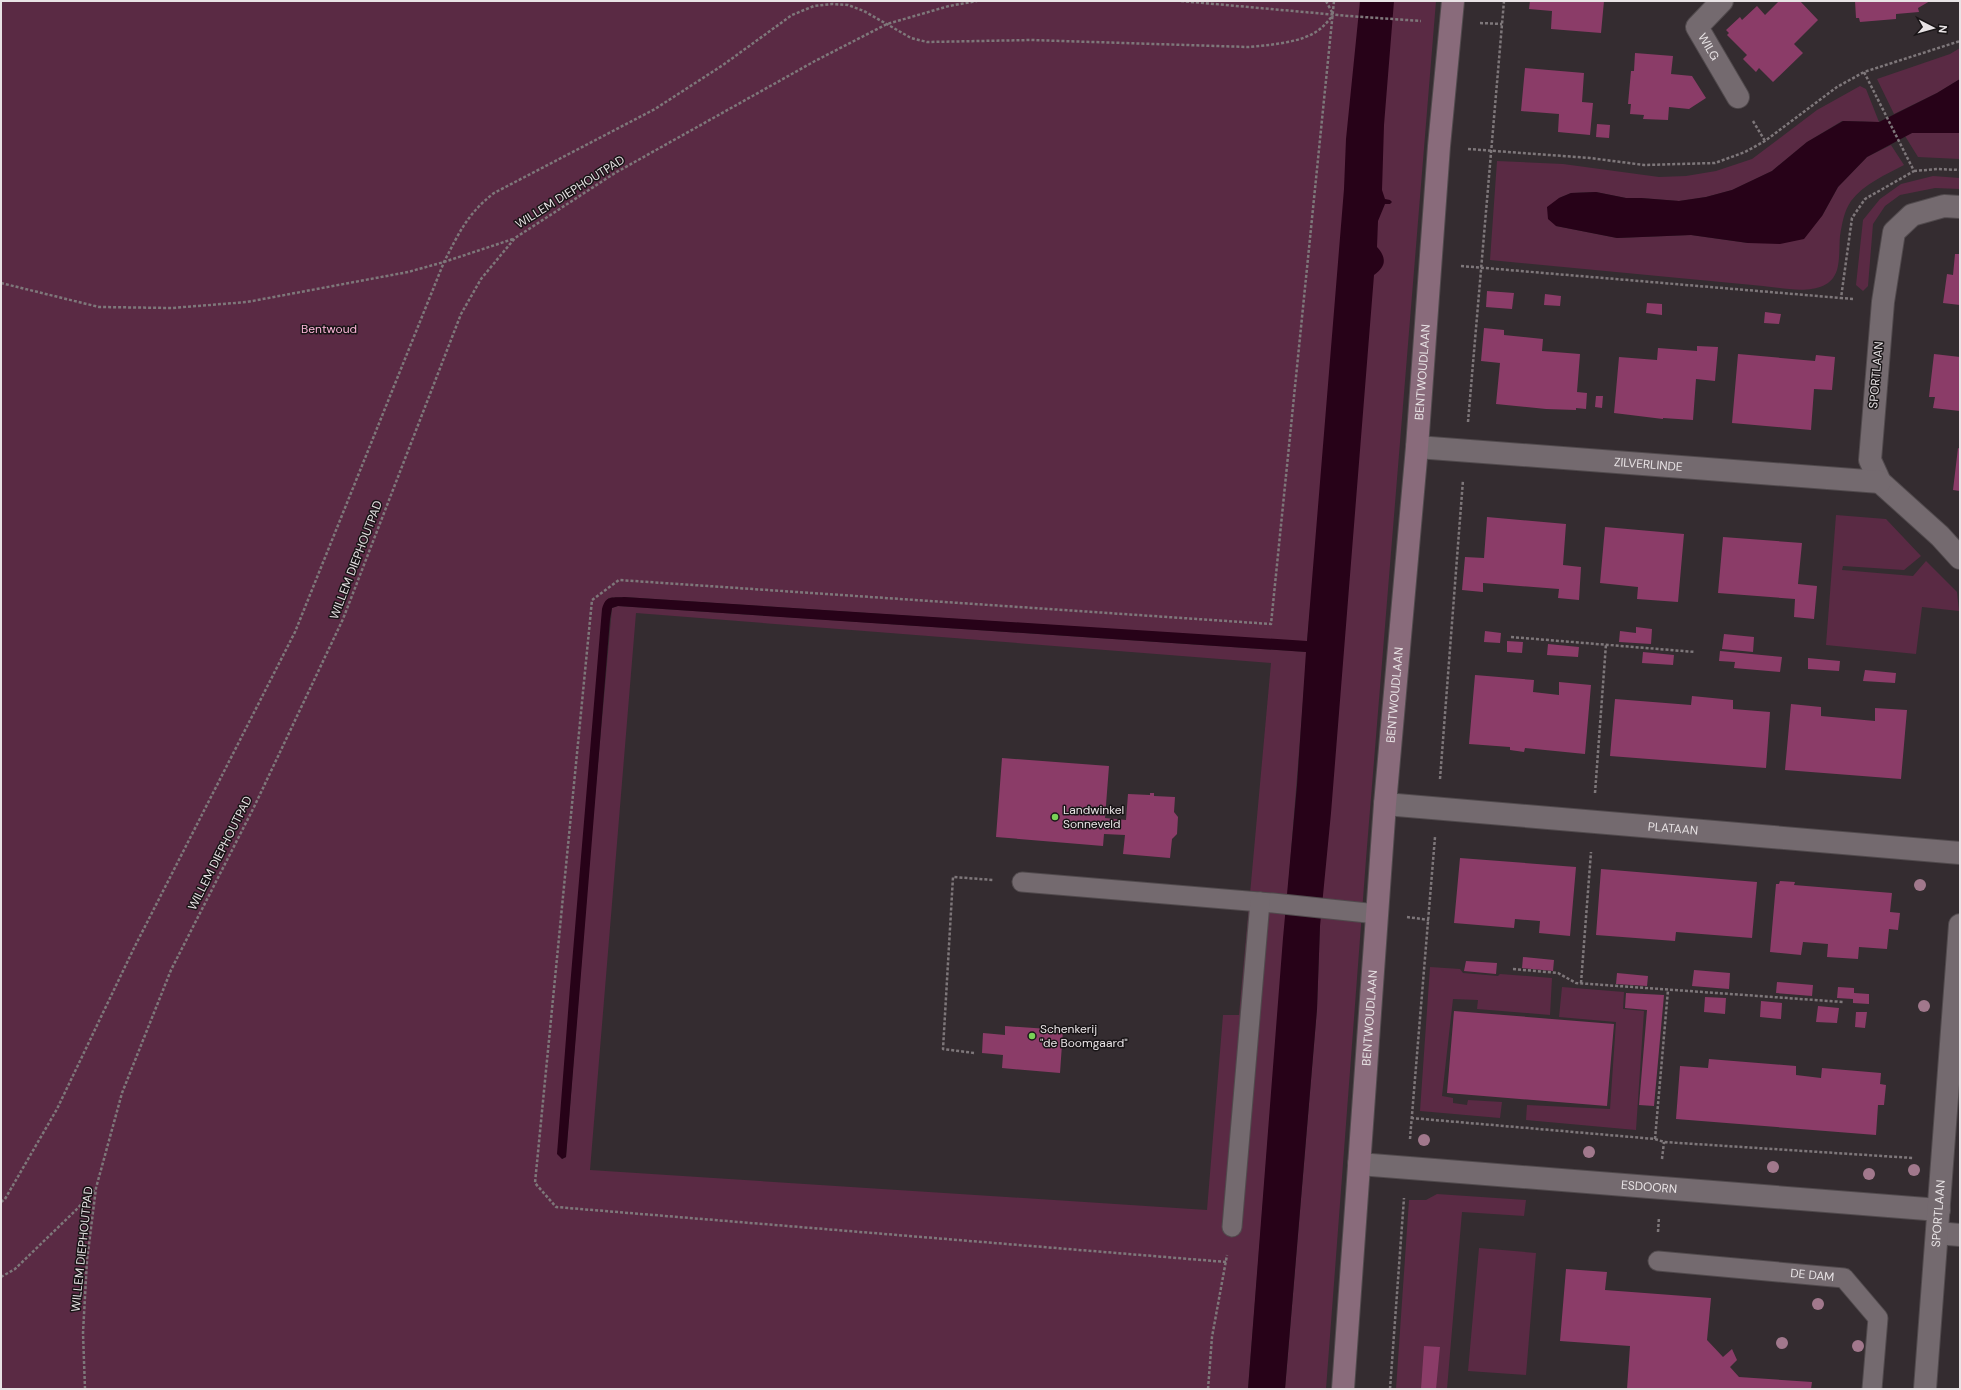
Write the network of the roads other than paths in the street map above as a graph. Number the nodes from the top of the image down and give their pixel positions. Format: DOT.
graph roads {
  1 [pos="1453,1"];
  2 [pos="1722,1"];
  3 [pos="1738,97"];
  4 [pos="1960,207"];
  5 [pos="1417,447"];
  6 [pos="1880,482"];
  7 [pos="1960,558"];
  8 [pos="1385,804"];
  9 [pos="1960,853"];
  10 [pos="1022,882"];
  11 [pos="1267,902"];
  12 [pos="1377,914"];
  13 [pos="1960,925"];
  14 [pos="1956,1038"];
  15 [pos="1359,1164"];
  16 [pos="1939,1210"];
  17 [pos="1232,1227"];
  18 [pos="1937,1233"];
  19 [pos="1960,1235"];
  20 [pos="1658,1261"];
  21 [pos="1342,1389"];
  22 [pos="1872,1389"];
  23 [pos="1925,1389"];
  1 -- 5 [label="main road, BENTWOUDLAAN"];
  2 -- 3 [label="street, WILG"];
  4 -- 6 [label="street, SPORTLAAN"];
  5 -- 6 [label="street, ZILVERLINDE"];
  5 -- 8 [label="main road, BENTWOUDLAAN"];
  6 -- 7 [label="street, SPORTLAAN"];
  8 -- 9 [label="street, PLATAAN"];
  8 -- 12 [label="main road, BENTWOUDLAAN"];
  10 -- 11 [label="lane"];
  11 -- 12 [label="lane"];
  11 -- 17 [label="lane"];
  12 -- 15 [label="main road, BENTWOUDLAAN"];
  13 -- 14 [label="street, SPORTLAAN"];
  14 -- 16 [label="street, SPORTLAAN"];
  15 -- 16 [label="street, ESDOORN"];
  15 -- 21 [label="main road, BENTWOUDLAAN"];
  16 -- 18 [label="street, SPORTLAAN"];
  18 -- 19 [label="street"];
  18 -- 23 [label="street, SPORTLAAN"];
  20 -- 22 [label="lane, DE DAM"];
}
